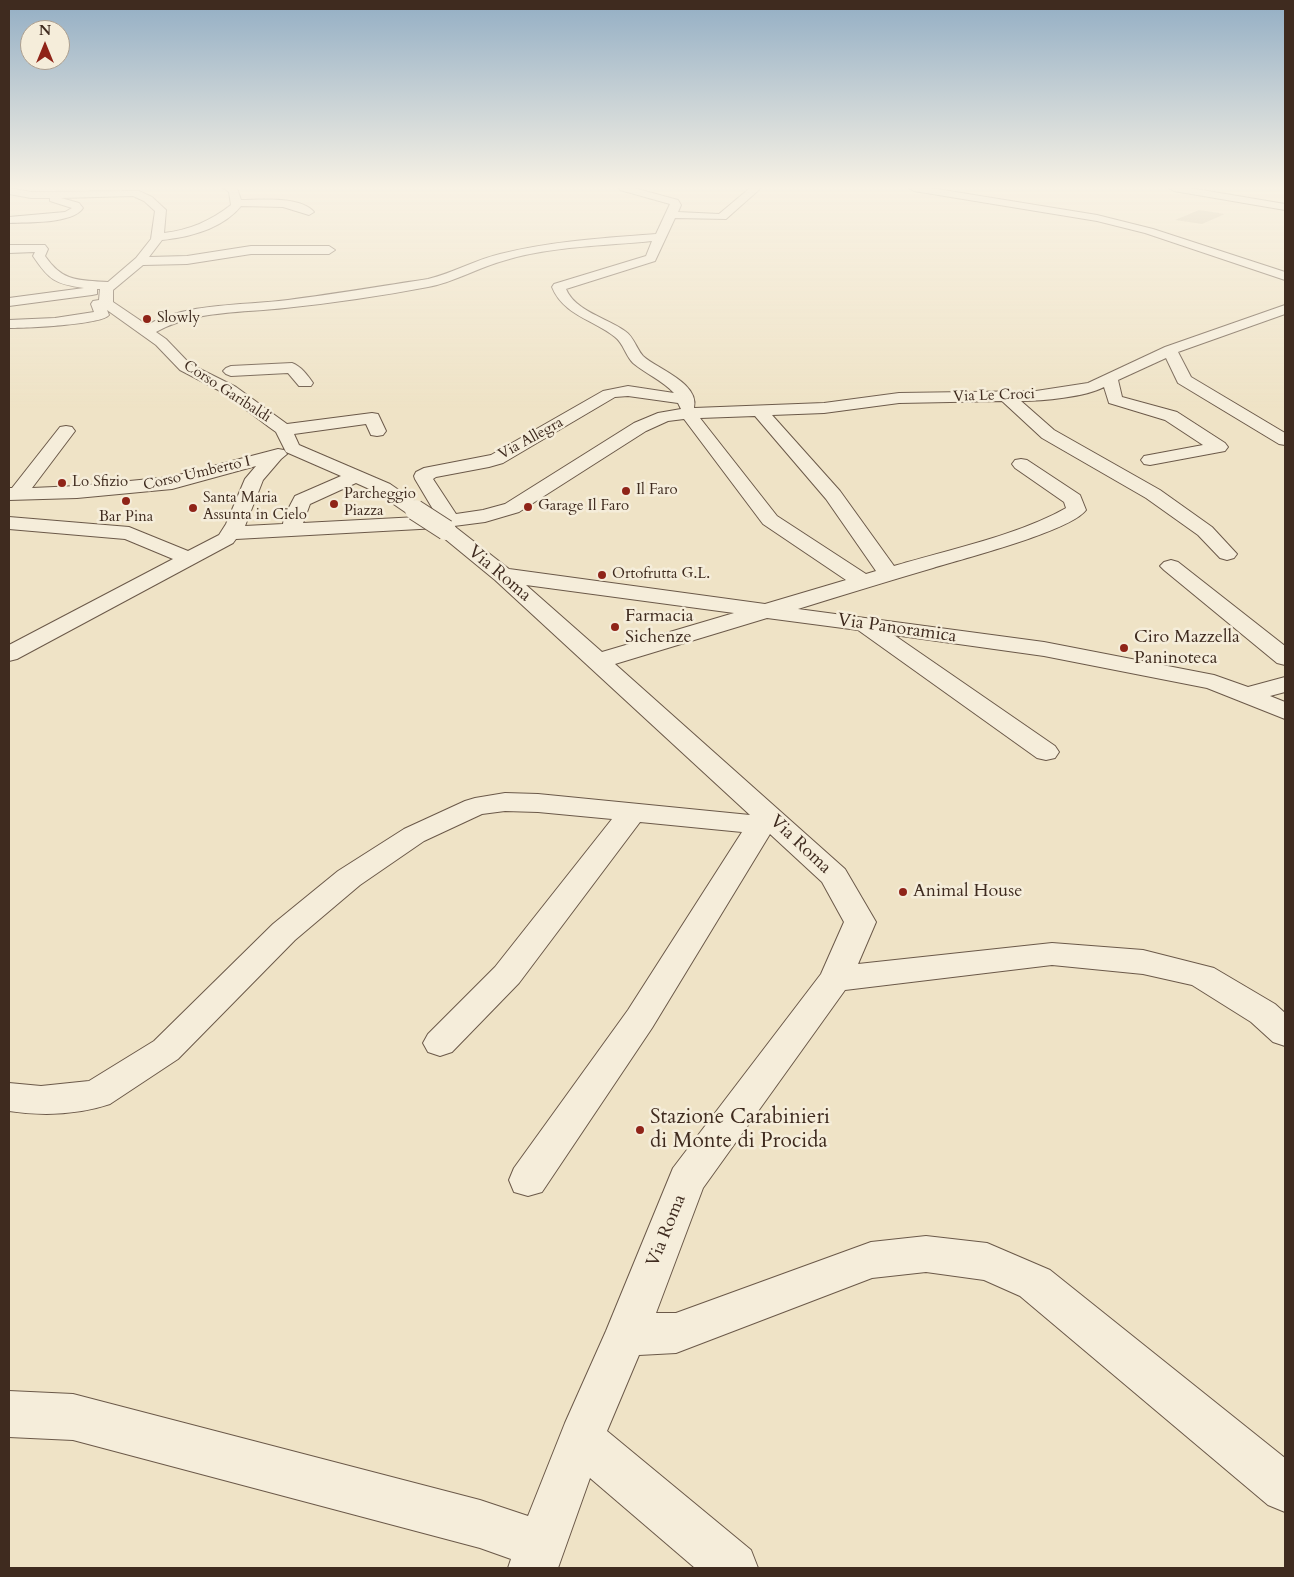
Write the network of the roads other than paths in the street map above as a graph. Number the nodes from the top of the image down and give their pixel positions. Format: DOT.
graph roads {
  1 [pos="140,261"];
  2 [pos="43,262"];
  3 [pos="490,262"];
  4 [pos="641,262"];
  5 [pos="1241,262"];
  6 [pos="1285,276"];
  7 [pos="109,287"];
  8 [pos="9,302"];
  9 [pos="99,304"];
  10 [pos="1285,309"];
  11 [pos="9,324"];
  12 [pos="147,331"];
  13 [pos="1170,350"];
  14 [pos="282,363"];
  15 [pos="232,371"];
  16 [pos="204,376"];
  17 [pos="1110,378"];
  18 [pos="305,383"];
  19 [pos="1008,398"];
  20 [pos="687,406"];
  21 [pos="760,411"];
  22 [pos="283,430"];
  23 [pos="66,431"];
  24 [pos="377,431"];
  25 [pos="1285,440"];
  26 [pos="283,452"];
  27 [pos="1150,460"];
  28 [pos="1021,464"];
  29 [pos="356,477"];
  30 [pos="13,494"];
  31 [pos="9,524"];
  32 [pos="448,525"];
  33 [pos="292,529"];
  34 [pos="228,536"];
  35 [pos="1227,554"];
  36 [pos="188,558"];
  37 [pos="1171,566"];
  38 [pos="212,568"];
  39 [pos="889,574"];
  40 [pos="503,575"];
  41 [pos="863,582"];
  42 [pos="768,611"];
  43 [pos="862,624"];
  44 [pos="9,654"];
  45 [pos="1285,658"];
  46 [pos="598,661"];
  47 [pos="1285,684"];
  48 [pos="1247,695"];
  49 [pos="1285,711"];
  50 [pos="1046,752"];
  51 [pos="632,813"];
  52 [pos="770,825"];
  53 [pos="835,979"];
  54 [pos="1285,1033"];
  55 [pos="440,1043"];
  56 [pos="9,1097"];
  57 [pos="528,1180"];
  58 [pos="626,1335"];
  59 [pos="9,1414"];
  60 [pos="581,1439"];
  61 [pos="1285,1488"];
  62 [pos="537,1557"];
  63 [pos="733,1568"];
  1 -- 7 [label="street"];
  2 -- 7 [label="street"];
  3 -- 12 [label="street"];
  4 -- 20 [label="street"];
  5 -- 6 [label="street"];
  7 -- 8 [label="street"];
  7 -- 9 [label="street"];
  9 -- 11 [label="street"];
  9 -- 12 [label="street"];
  10 -- 13 [label="street, Via Le Croci"];
  12 -- 16 [label="street, Corso Garibaldi"];
  13 -- 17 [label="street, Via Le Croci"];
  13 -- 25 [label="street"];
  14 -- 15 [label="street"];
  15 -- 16 [label="street"];
  15 -- 18 [label="street"];
  16 -- 22 [label="street, Corso Garibaldi"];
  17 -- 19 [label="street, Via Le Croci"];
  17 -- 27 [label="street"];
  19 -- 21 [label="street, Via Le Croci"];
  19 -- 35 [label="street"];
  20 -- 21 [label="street, Via Le Croci"];
  20 -- 32 [label="street"];
  20 -- 32 [label="street, Via Allegra"];
  20 -- 41 [label="street"];
  21 -- 39 [label="street"];
  22 -- 24 [label="street"];
  22 -- 26 [label="street, Corso Garibaldi"];
  23 -- 30 [label="street"];
  26 -- 29 [label="street, Via Roma"];
  26 -- 30 [label="street, Corso Umberto I"];
  26 -- 34 [label="street"];
  28 -- 39 [label="street"];
  29 -- 32 [label="street, Via Roma, bridge"];
  29 -- 33 [label="street"];
  31 -- 36 [label="street"];
  32 -- 33 [label="street"];
  32 -- 40 [label="street, Via Roma"];
  33 -- 34 [label="street"];
  34 -- 36 [label="street"];
  34 -- 38 [label="street"];
  36 -- 44 [label="street"];
  37 -- 45 [label="street"];
  39 -- 41 [label="street"];
  40 -- 42 [label="street, Via Panoramica"];
  40 -- 46 [label="street, Via Roma"];
  41 -- 42 [label="street"];
  42 -- 43 [label="street, Via Panoramica"];
  42 -- 46 [label="street"];
  43 -- 48 [label="street, Via Panoramica"];
  43 -- 50 [label="street"];
  46 -- 52 [label="street, Via Roma"];
  47 -- 48 [label="street"];
  48 -- 49 [label="street, Via Panoramica"];
  51 -- 52 [label="street"];
  51 -- 55 [label="street"];
  51 -- 56 [label="street"];
  52 -- 53 [label="street, Via Roma"];
  52 -- 57 [label="street"];
  53 -- 54 [label="street"];
  53 -- 58 [label="street, Via Roma"];
  58 -- 60 [label="street, Via Roma"];
  58 -- 61 [label="street"];
  59 -- 62 [label="street"];
  60 -- 62 [label="street, Via Roma"];
  60 -- 63 [label="street"];
}
